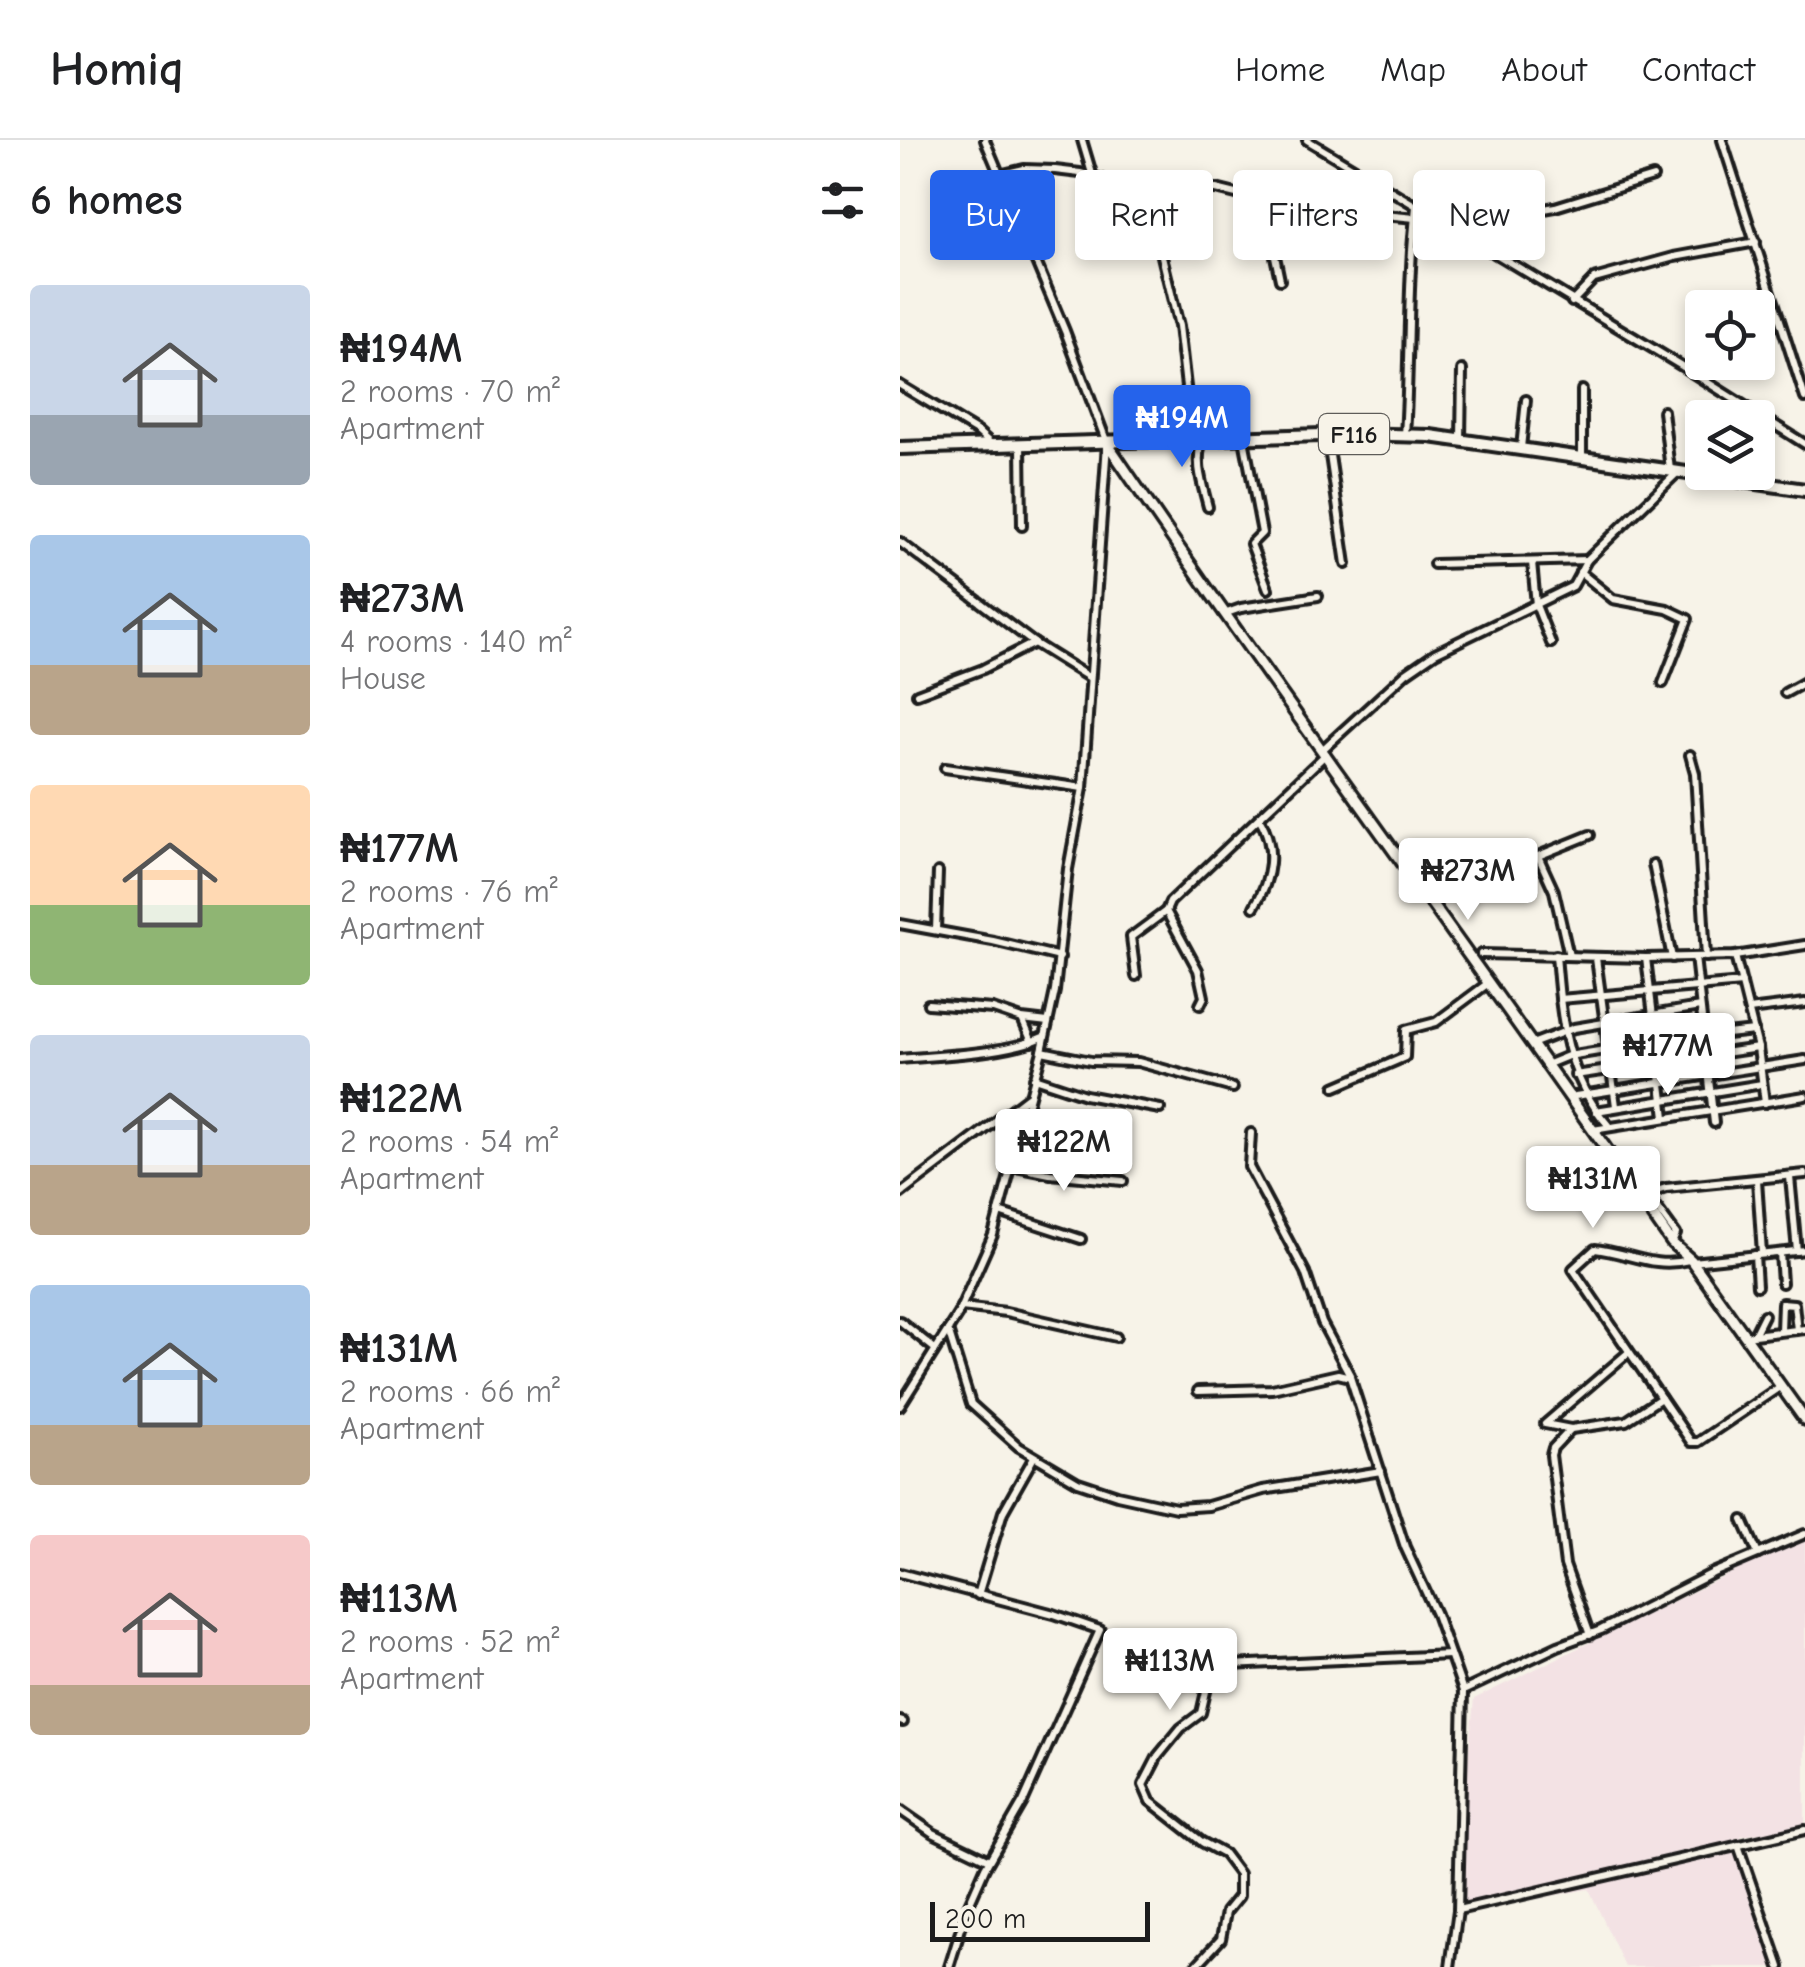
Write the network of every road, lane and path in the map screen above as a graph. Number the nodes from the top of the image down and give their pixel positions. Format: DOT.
graph roads {
  1 [pos="985,140"];
  2 [pos="1082,140"];
  3 [pos="1307,140"];
  4 [pos="1722,140"];
  5 [pos="997,170"];
  6 [pos="1091,170"];
  7 [pos="1653,177"];
  8 [pos="1413,205"];
  9 [pos="1545,209"];
  10 [pos="1413,234"];
  11 [pos="1756,242"];
  12 [pos="1035,260"];
  13 [pos="1163,260"];
  14 [pos="1275,260"];
  15 [pos="1502,260"];
  16 [pos="1280,280"];
  17 [pos="1572,302"];
  18 [pos="1462,370"];
  19 [pos="900,384"];
  20 [pos="1582,390"];
  21 [pos="1805,398"];
  22 [pos="1526,400"];
  23 [pos="1663,411"];
  24 [pos="1326,435"];
  25 [pos="1405,436"];
  26 [pos="1244,437"];
  27 [pos="1198,439"];
  28 [pos="1461,440"];
  29 [pos="1107,442"];
  30 [pos="1021,443"];
  31 [pos="990,444"];
  32 [pos="1805,444"];
  33 [pos="900,448"];
  34 [pos="1521,448"];
  35 [pos="1582,456"];
  36 [pos="1674,470"];
  37 [pos="1805,490"];
  38 [pos="1208,507"];
  39 [pos="1022,526"];
  40 [pos="900,542"];
  41 [pos="1586,560"];
  42 [pos="1532,562"];
  43 [pos="1346,564"];
  44 [pos="1434,564"];
  45 [pos="1580,572"];
  46 [pos="1268,588"];
  47 [pos="1318,596"];
  48 [pos="1536,605"];
  49 [pos="1223,614"];
  50 [pos="1034,643"];
  51 [pos="1551,643"];
  52 [pos="1090,678"];
  53 [pos="1805,682"];
  54 [pos="1662,683"];
  55 [pos="1785,692"];
  56 [pos="917,694"];
  57 [pos="1323,753"];
  58 [pos="1690,755"];
  59 [pos="945,768"];
  60 [pos="1083,788"];
  61 [pos="1259,818"];
  62 [pos="1590,834"];
  63 [pos="1653,864"];
  64 [pos="938,872"];
  65 [pos="1254,907"];
  66 [pos="1166,911"];
  67 [pos="900,924"];
  68 [pos="936,930"];
  69 [pos="1805,944"];
  70 [pos="1480,954"];
  71 [pos="1556,955"];
  72 [pos="1568,956"];
  73 [pos="1735,956"];
  74 [pos="1060,957"];
  75 [pos="1696,957"];
  76 [pos="1706,957"];
  77 [pos="1596,958"];
  78 [pos="1646,958"];
  79 [pos="1672,958"];
  80 [pos="1136,976"];
  81 [pos="1742,982"];
  82 [pos="1488,984"];
  83 [pos="1698,985"];
  84 [pos="1648,990"];
  85 [pos="1600,994"];
  86 [pos="1560,999"];
  87 [pos="1805,1003"];
  88 [pos="928,1004"];
  89 [pos="1200,1005"];
  90 [pos="1700,1007"];
  91 [pos="1749,1010"];
  92 [pos="1652,1015"];
  93 [pos="1022,1019"];
  94 [pos="1048,1022"];
  95 [pos="1605,1023"];
  96 [pos="1565,1031"];
  97 [pos="1754,1031"];
  98 [pos="1705,1036"];
  99 [pos="1044,1037"];
  100 [pos="1032,1042"];
  101 [pos="1655,1042"];
  102 [pos="1531,1044"];
  103 [pos="1758,1048"];
  104 [pos="1042,1050"];
  105 [pos="1610,1051"];
  106 [pos="1568,1056"];
  107 [pos="1706,1056"];
  108 [pos="900,1059"];
  109 [pos="1805,1060"];
  110 [pos="1658,1061"];
  111 [pos="1545,1066"];
  112 [pos="1761,1068"];
  113 [pos="1611,1070"];
  114 [pos="1708,1073"];
  115 [pos="1576,1075"];
  116 [pos="1034,1078"];
  117 [pos="1659,1081"];
  118 [pos="1762,1084"];
  119 [pos="1335,1087"];
  120 [pos="1233,1088"];
  121 [pos="1613,1088"];
  122 [pos="1585,1092"];
  123 [pos="1710,1092"];
  124 [pos="1030,1096"];
  125 [pos="1805,1096"];
  126 [pos="1569,1097"];
  127 [pos="1663,1098"];
  128 [pos="1765,1102"];
  129 [pos="1616,1106"];
  130 [pos="1160,1109"];
  131 [pos="1712,1110"];
  132 [pos="1596,1112"];
  133 [pos="1666,1117"];
  134 [pos="1714,1123"];
  135 [pos="1608,1126"];
  136 [pos="1593,1130"];
  137 [pos="1251,1133"];
  138 [pos="1010,1166"];
  139 [pos="1805,1174"];
  140 [pos="1790,1177"];
  141 [pos="1757,1180"];
  142 [pos="1123,1181"];
  143 [pos="900,1194"];
  144 [pos="998,1212"];
  145 [pos="1081,1239"];
  146 [pos="1672,1243"];
  147 [pos="1801,1250"];
  148 [pos="1780,1253"];
  149 [pos="1758,1254"];
  150 [pos="1692,1261"];
  151 [pos="1782,1283"];
  152 [pos="1757,1286"];
  153 [pos="961,1307"];
  154 [pos="1764,1314"];
  155 [pos="900,1320"];
  156 [pos="948,1329"];
  157 [pos="1801,1329"];
  158 [pos="1782,1331"];
  159 [pos="1750,1335"];
  160 [pos="1116,1338"];
  161 [pos="935,1349"];
  162 [pos="1629,1352"];
  163 [pos="1350,1376"];
  164 [pos="1781,1386"];
  165 [pos="1198,1391"];
  166 [pos="1661,1398"];
  167 [pos="900,1406"];
  168 [pos="1805,1420"];
  169 [pos="1571,1429"];
  170 [pos="1034,1456"];
  171 [pos="1381,1470"];
  172 [pos="1743,1520"];
  173 [pos="1805,1534"];
  174 [pos="1758,1554"];
  175 [pos="900,1573"];
  176 [pos="978,1595"];
  177 [pos="1590,1635"];
  178 [pos="1450,1654"];
  179 [pos="1463,1691"];
  180 [pos="900,1810"];
  181 [pos="1805,1830"];
  182 [pos="1738,1845"];
  183 [pos="989,1860"];
  184 [pos="1458,1910"];
  185 [pos="949,1967"];
  186 [pos="1195,1967"];
  187 [pos="1450,1967"];
  188 [pos="1780,1967"];
  1 -- 5 [label="street"];
  2 -- 6 [label="street"];
  3 -- 8 [label="street"];
  4 -- 11 [label="street"];
  7 -- 9 [label="street"];
  10 -- 25 [label="street"];
  11 -- 17 [label="street"];
  11 -- 21 [label="street"];
  12 -- 29 [label="street"];
  13 -- 27 [label="street"];
  14 -- 16 [label="street"];
  15 -- 17 [label="street"];
  17 -- 32 [label="street"];
  18 -- 28 [label="street"];
  19 -- 31 [label="street"];
  20 -- 35 [label="street"];
  22 -- 34 [label="street"];
  23 -- 36 [label="street"];
  24 -- 25 [label="main road, F116"];
  24 -- 26 [label="main road, F116"];
  24 -- 43 [label="street"];
  25 -- 28 [label="main road, F116"];
  26 -- 27 [label="main road, F116"];
  26 -- 46 [label="street"];
  27 -- 29 [label="main road, F116"];
  27 -- 38 [label="street"];
  28 -- 34 [label="main road, F116"];
  29 -- 30 [label="main road, F116"];
  29 -- 49 [label="street"];
  29 -- 52 [label="street"];
  30 -- 31 [label="main road, F116"];
  30 -- 39 [label="street"];
  31 -- 33 [label="main road, F116"];
  34 -- 35 [label="main road, F116"];
  35 -- 36 [label="main road, F116"];
  36 -- 37 [label="main road, F116"];
  36 -- 41 [label="street"];
  40 -- 50 [label="street"];
  41 -- 42 [label="street"];
  41 -- 45 [label="street"];
  42 -- 44 [label="street"];
  42 -- 48 [label="street"];
  45 -- 48 [label="street"];
  45 -- 54 [label="street"];
  47 -- 49 [label="street"];
  48 -- 51 [label="street"];
  48 -- 57 [label="street"];
  49 -- 57 [label="street"];
  50 -- 52 [label="street"];
  50 -- 56 [label="street"];
  52 -- 60 [label="street"];
  53 -- 55 [label="street"];
  57 -- 61 [label="street"];
  57 -- 82 [label="street"];
  58 -- 76 [label="street"];
  59 -- 60 [label="street"];
  60 -- 74 [label="street"];
  61 -- 65 [label="street"];
  61 -- 66 [label="street"];
  62 -- 72 [label="street"];
  63 -- 79 [label="street"];
  64 -- 68 [label="street"];
  66 -- 80 [label="street"];
  66 -- 89 [label="street"];
  67 -- 68 [label="street"];
  68 -- 74 [label="street"];
  69 -- 73 [label="street"];
  70 -- 71 [label="street"];
  71 -- 72 [label="street"];
  71 -- 86 [label="street"];
  72 -- 77 [label="street"];
  73 -- 76 [label="street"];
  73 -- 81 [label="street"];
  74 -- 94 [label="street"];
  75 -- 76 [label="street"];
  75 -- 79 [label="street"];
  75 -- 83 [label="street"];
  77 -- 78 [label="street"];
  77 -- 85 [label="street"];
  78 -- 79 [label="street"];
  78 -- 84 [label="street"];
  81 -- 83 [label="street"];
  81 -- 91 [label="street"];
  82 -- 102 [label="street"];
  82 -- 119 [label="street"];
  83 -- 84 [label="street"];
  83 -- 90 [label="street"];
  84 -- 85 [label="street"];
  84 -- 92 [label="street"];
  85 -- 86 [label="street"];
  85 -- 95 [label="street"];
  86 -- 96 [label="street"];
  87 -- 91 [label="street"];
  88 -- 93 [label="street"];
  90 -- 92 [label="street"];
  90 -- 98 [label="street"];
  91 -- 97 [label="street"];
  92 -- 95 [label="street"];
  92 -- 101 [label="street"];
  93 -- 94 [label="street"];
  93 -- 100 [label="street"];
  94 -- 99 [label="street"];
  95 -- 96 [label="street"];
  95 -- 105 [label="street"];
  96 -- 102 [label="street"];
  96 -- 106 [label="street"];
  97 -- 98 [label="street"];
  97 -- 103 [label="street"];
  98 -- 101 [label="street"];
  98 -- 107 [label="street"];
  99 -- 100 [label="street"];
  99 -- 104 [label="street"];
  100 -- 108 [label="street"];
  101 -- 105 [label="street"];
  101 -- 110 [label="street"];
  102 -- 111 [label="street"];
  103 -- 107 [label="street"];
  103 -- 112 [label="street"];
  104 -- 116 [label="street"];
  104 -- 120 [label="street"];
  105 -- 106 [label="street"];
  105 -- 113 [label="street"];
  106 -- 111 [label="street"];
  106 -- 115 [label="street"];
  107 -- 110 [label="street"];
  107 -- 114 [label="street"];
  109 -- 112 [label="street"];
  110 -- 113 [label="street"];
  110 -- 117 [label="street"];
  111 -- 126 [label="street"];
  112 -- 114 [label="street"];
  112 -- 118 [label="street"];
  113 -- 115 [label="street"];
  113 -- 121 [label="street"];
  114 -- 117 [label="street"];
  114 -- 123 [label="street"];
  115 -- 122 [label="street"];
  116 -- 124 [label="street"];
  116 -- 130 [label="street"];
  117 -- 121 [label="street"];
  117 -- 127 [label="street"];
  118 -- 123 [label="street"];
  118 -- 128 [label="street"];
  121 -- 122 [label="street"];
  121 -- 129 [label="street"];
  122 -- 126 [label="street"];
  122 -- 132 [label="street"];
  123 -- 127 [label="street"];
  123 -- 131 [label="street"];
  124 -- 138 [label="street"];
  124 -- 143 [label="street"];
  125 -- 128 [label="street"];
  126 -- 136 [label="street"];
  127 -- 129 [label="street"];
  127 -- 133 [label="street"];
  128 -- 131 [label="street"];
  129 -- 132 [label="street"];
  131 -- 133 [label="street"];
  131 -- 134 [label="street"];
  132 -- 135 [label="street"];
  133 -- 135 [label="street"];
  135 -- 136 [label="street"];
  136 -- 146 [label="street"];
  137 -- 163 [label="street"];
  138 -- 142 [label="street"];
  138 -- 144 [label="street"];
  139 -- 140 [label="street"];
  140 -- 141 [label="street"];
  140 -- 147 [label="street"];
  141 -- 146 [label="street"];
  141 -- 149 [label="street"];
  144 -- 145 [label="street"];
  144 -- 153 [label="street"];
  146 -- 150 [label="street"];
  147 -- 148 [label="street"];
  148 -- 149 [label="street"];
  148 -- 151 [label="street"];
  149 -- 150 [label="street"];
  149 -- 152 [label="street"];
  150 -- 159 [label="street"];
  150 -- 162 [label="street"];
  153 -- 156 [label="street"];
  153 -- 160 [label="street"];
  154 -- 159 [label="street"];
  155 -- 161 [label="street"];
  156 -- 161 [label="street"];
  156 -- 170 [label="street"];
  157 -- 158 [label="street"];
  157 -- 158 [label="street"];
  158 -- 159 [label="street"];
  159 -- 164 [label="street"];
  161 -- 167 [label="street"];
  162 -- 166 [label="street"];
  162 -- 169 [label="street"];
  163 -- 165 [label="street"];
  163 -- 171 [label="street"];
  164 -- 166 [label="street"];
  164 -- 168 [label="street"];
  166 -- 169 [label="street"];
  169 -- 177 [label="street"];
  170 -- 171 [label="street"];
  170 -- 176 [label="street"];
  171 -- 178 [label="street"];
  172 -- 174 [label="street"];
  173 -- 174 [label="street"];
  174 -- 177 [label="street"];
  175 -- 176 [label="street"];
  176 -- 183 [label="street"];
  177 -- 179 [label="street"];
  178 -- 179 [label="street"];
  178 -- 186 [label="street"];
  179 -- 184 [label="street"];
  180 -- 183 [label="street"];
  181 -- 182 [label="street"];
  182 -- 184 [label="street"];
  182 -- 188 [label="street"];
  183 -- 185 [label="street"];
  184 -- 187 [label="street"];
}
